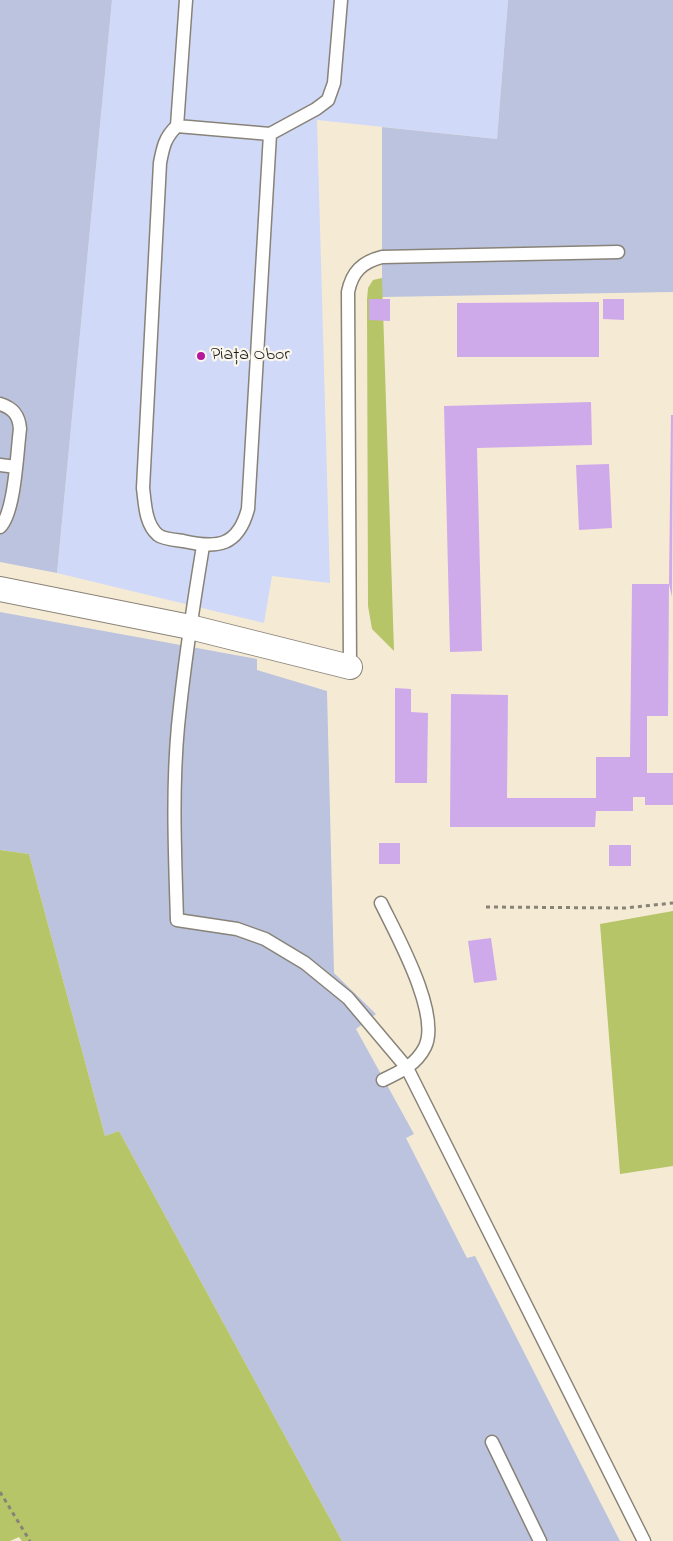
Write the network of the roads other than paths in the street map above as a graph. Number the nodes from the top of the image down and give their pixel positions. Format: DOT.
graph roads {
  1 [pos="186,0"];
  2 [pos="341,0"];
  3 [pos="177,126"];
  4 [pos="270,134"];
  5 [pos="618,252"];
  6 [pos="0,404"];
  7 [pos="0,465"];
  8 [pos="16,467"];
  9 [pos="0,527"];
  10 [pos="203,546"];
  11 [pos="0,589"];
  12 [pos="190,627"];
  13 [pos="350,667"];
  14 [pos="381,903"];
  15 [pos="407,1068"];
  16 [pos="383,1080"];
  17 [pos="492,1442"];
  18 [pos="540,1541"];
  19 [pos="644,1541"];
  1 -- 3 [label="lane"];
  2 -- 4 [label="lane"];
  3 -- 4 [label="lane"];
  3 -- 10 [label="lane"];
  4 -- 10 [label="lane"];
  5 -- 13 [label="lane"];
  6 -- 8 [label="lane"];
  7 -- 8 [label="lane"];
  8 -- 9 [label="lane"];
  10 -- 12 [label="lane"];
  11 -- 12 [label="street"];
  12 -- 13 [label="street"];
  12 -- 15 [label="lane"];
  14 -- 15 [label="lane"];
  15 -- 16 [label="lane"];
  15 -- 19 [label="lane"];
  17 -- 18 [label="lane"];
}
